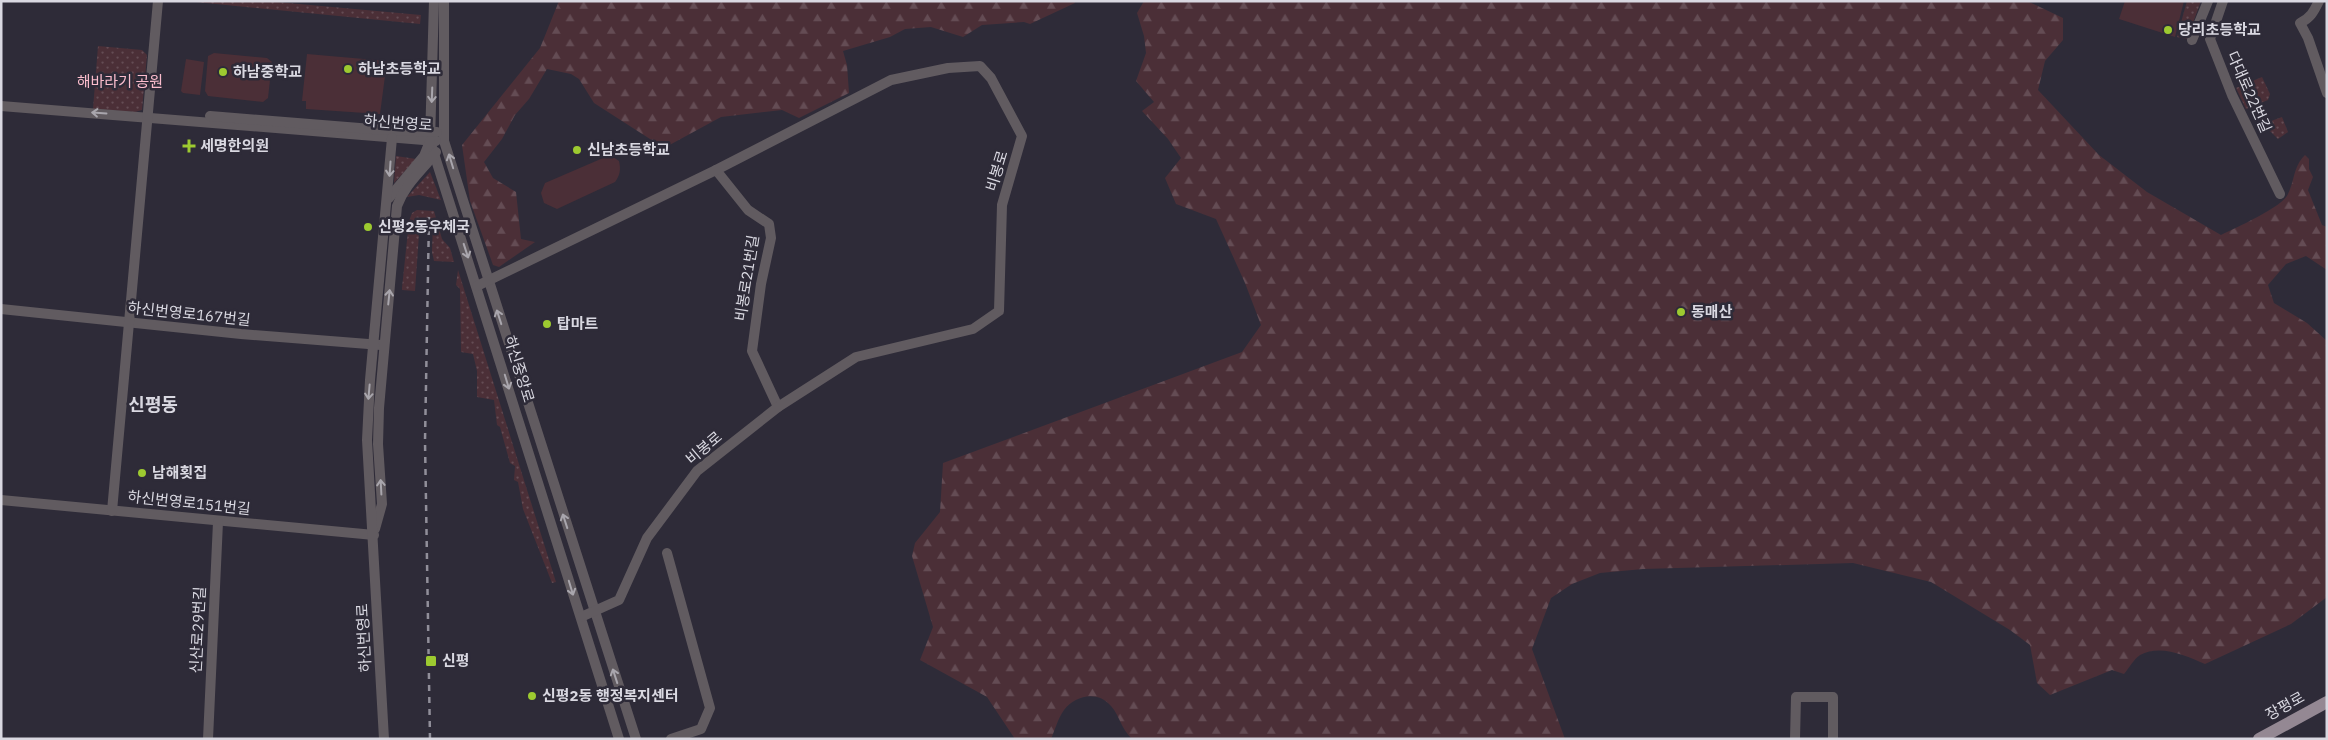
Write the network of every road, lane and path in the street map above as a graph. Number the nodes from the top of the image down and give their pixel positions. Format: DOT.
graph roads {
  1 [pos="158,1"];
  2 [pos="434,1"];
  3 [pos="444,1"];
  4 [pos="2208,1"];
  5 [pos="2223,1"];
  6 [pos="2320,1"];
  7 [pos="439,28"];
  8 [pos="2192,40"];
  9 [pos="438,59"];
  10 [pos="2327,93"];
  11 [pos="1,106"];
  12 [pos="148,117"];
  13 [pos="431,136"];
  14 [pos="445,136"];
  15 [pos="392,138"];
  16 [pos="435,154"];
  17 [pos="716,170"];
  18 [pos="2280,194"];
  19 [pos="388,200"];
  20 [pos="488,282"];
  21 [pos="477,286"];
  22 [pos="1,309"];
  23 [pos="129,323"];
  24 [pos="379,345"];
  25 [pos="778,407"];
  26 [pos="1,500"];
  27 [pos="112,511"];
  28 [pos="218,522"];
  29 [pos="374,535"];
  30 [pos="667,553"];
  31 [pos="594,612"];
  32 [pos="581,617"];
  33 [pos="2327,702"];
  34 [pos="208,739"];
  35 [pos="384,739"];
  36 [pos="619,739"];
  37 [pos="636,739"];
  38 [pos="671,739"];
  39 [pos="1795,739"];
  40 [pos="1833,739"];
  41 [pos="2259,739"];
  1 -- 12 [label="street"];
  2 -- 7 [label="street, 하신중앙로"];
  3 -- 7 [label="street, 하신중앙로"];
  4 -- 8 [label="street"];
  5 -- 18 [label="street, 다대로22번길"];
  6 -- 10 [label="street"];
  7 -- 9 [label="street, 하신중앙로"];
  9 -- 13 [label="street, 하신중앙로, one-way"];
  9 -- 14 [label="street, 하신중앙로"];
  12 -- 11 [label="street, one-way"];
  12 -- 13 [label="street, 하신번영로"];
  12 -- 15 [label="street, 하신번영로"];
  12 -- 23 [label="street"];
  13 -- 14 [label="street, 하신번영로"];
  13 -- 15 [label="street, 하신번영로"];
  13 -- 16 [label="street, 하신중앙로"];
  13 -- 19 [label="street"];
  14 -- 16 [label="street, 하신번영로"];
  20 -- 14 [label="street, 하신중앙로, one-way"];
  15 -- 19 [label="street, 하신번영로, one-way"];
  16 -- 21 [label="street, 하신중앙로, one-way"];
  24 -- 16 [label="street, 하신번영로, one-way"];
  17 -- 20 [label="street, 비봉로"];
  17 -- 25 [label="street, 비봉로21번길"];
  17 -- 25 [label="street, 비봉로"];
  19 -- 24 [label="street, 하신번영로"];
  20 -- 21 [label="street, 비봉로"];
  31 -- 20 [label="street, 하신중앙로, one-way"];
  21 -- 32 [label="street, 하신중앙로, one-way"];
  22 -- 23 [label="street, 하신번영로167번길"];
  23 -- 24 [label="street, 하신번영로167번길"];
  23 -- 27 [label="street"];
  24 -- 29 [label="street, 하신번영로"];
  25 -- 31 [label="street, 비봉로"];
  26 -- 27 [label="street, 하신번영로151번길"];
  27 -- 28 [label="street, 하신번영로151번길"];
  28 -- 29 [label="street, 하신번영로151번길"];
  28 -- 34 [label="street, 신산로29번길"];
  29 -- 35 [label="street, 하신번영로"];
  30 -- 38 [label="street"];
  31 -- 32 [label="street, 비봉로"];
  37 -- 31 [label="street, 하신중앙로, one-way"];
  32 -- 36 [label="street, 하신중앙로"];
  33 -- 41 [label="main road, 장평로"];
  39 -- 40 [label="street"];
}
